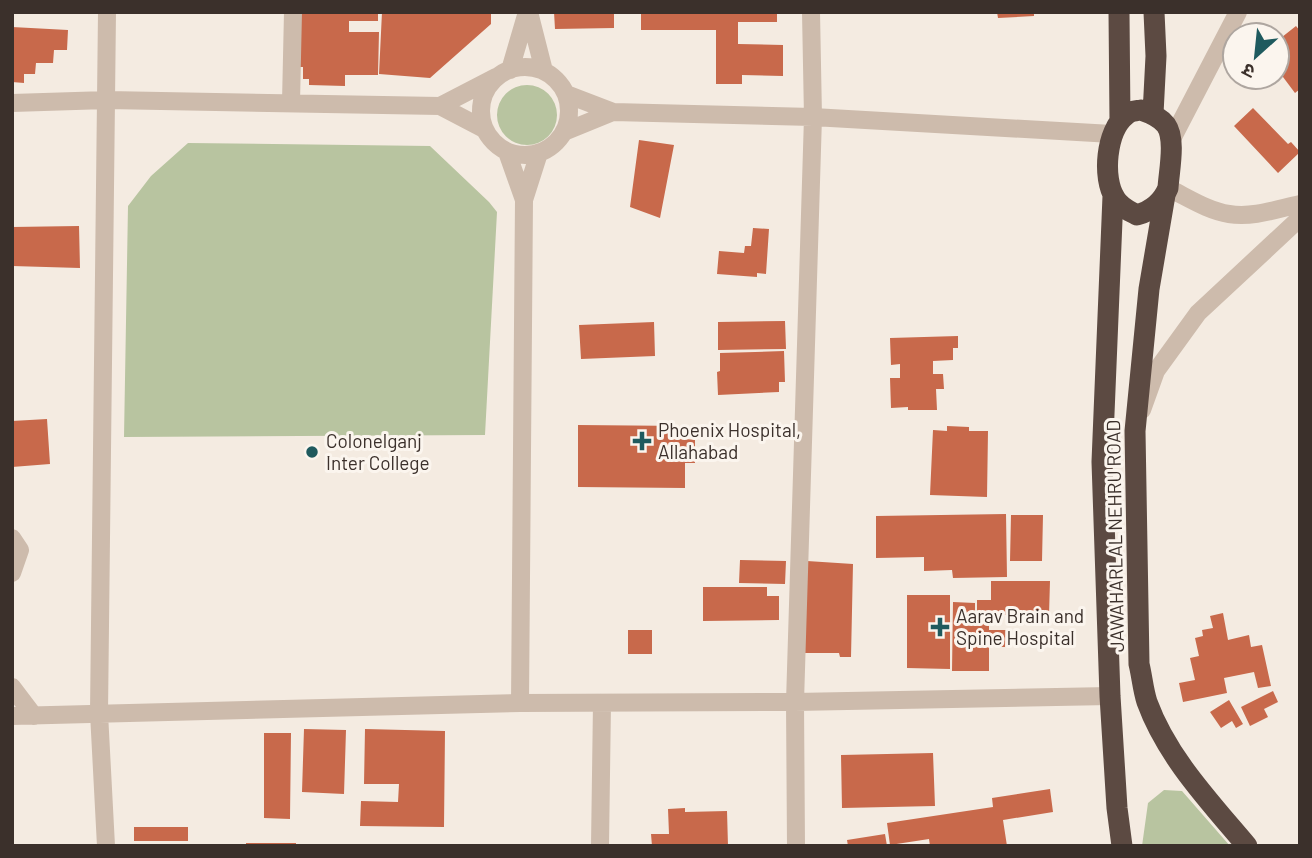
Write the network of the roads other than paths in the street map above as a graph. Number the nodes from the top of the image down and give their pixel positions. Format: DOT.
graph roads {
  1 [pos="107,12"];
  2 [pos="293,12"];
  3 [pos="528,12"];
  4 [pos="811,12"];
  5 [pos="1119,12"];
  6 [pos="1154,12"];
  7 [pos="1238,12"];
  8 [pos="544,71"];
  9 [pos="503,73"];
  10 [pos="566,94"];
  11 [pos="107,100"];
  12 [pos="291,102"];
  13 [pos="12,103"];
  14 [pos="440,106"];
  15 [pos="613,112"];
  16 [pos="1153,114"];
  17 [pos="813,117"];
  18 [pos="1116,127"];
  19 [pos="484,129"];
  20 [pos="564,132"];
  21 [pos="1172,139"];
  22 [pos="507,152"];
  23 [pos="539,153"];
  24 [pos="1167,191"];
  25 [pos="1113,196"];
  26 [pos="524,200"];
  27 [pos="1300,204"];
  28 [pos="1300,218"];
  29 [pos="1135,431"];
  30 [pos="12,538"];
  31 [pos="12,573"];
  32 [pos="12,687"];
  33 [pos="1110,696"];
  34 [pos="795,702"];
  35 [pos="602,703"];
  36 [pos="520,704"];
  37 [pos="99,713"];
  38 [pos="12,716"];
  39 [pos="34,716"];
  40 [pos="106,846"];
  41 [pos="600,846"];
  42 [pos="796,846"];
  43 [pos="1122,846"];
  44 [pos="1247,846"];
  1 -- 11 [label="street"];
  2 -- 12 [label="street"];
  3 -- 8 [label="street"];
  3 -- 9 [label="street"];
  4 -- 17 [label="street"];
  5 -- 18 [label="highway, JAWAHARLAL NEHRU ROAD"];
  6 -- 16 [label="highway"];
  7 -- 21 [label="street"];
  8 -- 9 [label="street"];
  8 -- 10 [label="street"];
  9 -- 14 [label="street"];
  9 -- 19 [label="street"];
  10 -- 15 [label="street"];
  10 -- 20 [label="street"];
  11 -- 12 [label="street"];
  11 -- 13 [label="street"];
  11 -- 37 [label="street"];
  12 -- 14 [label="street"];
  14 -- 19 [label="street"];
  15 -- 17 [label="street"];
  15 -- 20 [label="street"];
  16 -- 18 [label="highway"];
  16 -- 21 [label="highway"];
  17 -- 18 [label="street"];
  17 -- 34 [label="street"];
  18 -- 25 [label="highway, JAWAHARLAL NEHRU ROAD"];
  19 -- 22 [label="street"];
  20 -- 23 [label="street"];
  21 -- 24 [label="highway, JAWAHARLAL NEHRU ROAD"];
  22 -- 23 [label="street"];
  22 -- 26 [label="street"];
  23 -- 26 [label="street"];
  24 -- 25 [label="highway"];
  24 -- 27 [label="street"];
  24 -- 29 [label="highway, JAWAHARLAL NEHRU ROAD"];
  25 -- 33 [label="highway, JAWAHARLAL NEHRU ROAD"];
  26 -- 36 [label="street"];
  28 -- 29 [label="street"];
  29 -- 44 [label="highway, JAWAHARLAL NEHRU ROAD"];
  30 -- 31 [label="street"];
  32 -- 39 [label="street"];
  33 -- 34 [label="street"];
  33 -- 43 [label="highway, JAWAHARLAL NEHRU ROAD"];
  34 -- 35 [label="street"];
  34 -- 42 [label="street"];
  35 -- 36 [label="street"];
  35 -- 41 [label="street"];
  36 -- 37 [label="street"];
  37 -- 39 [label="street"];
  37 -- 40 [label="street"];
  38 -- 39 [label="street"];
}
